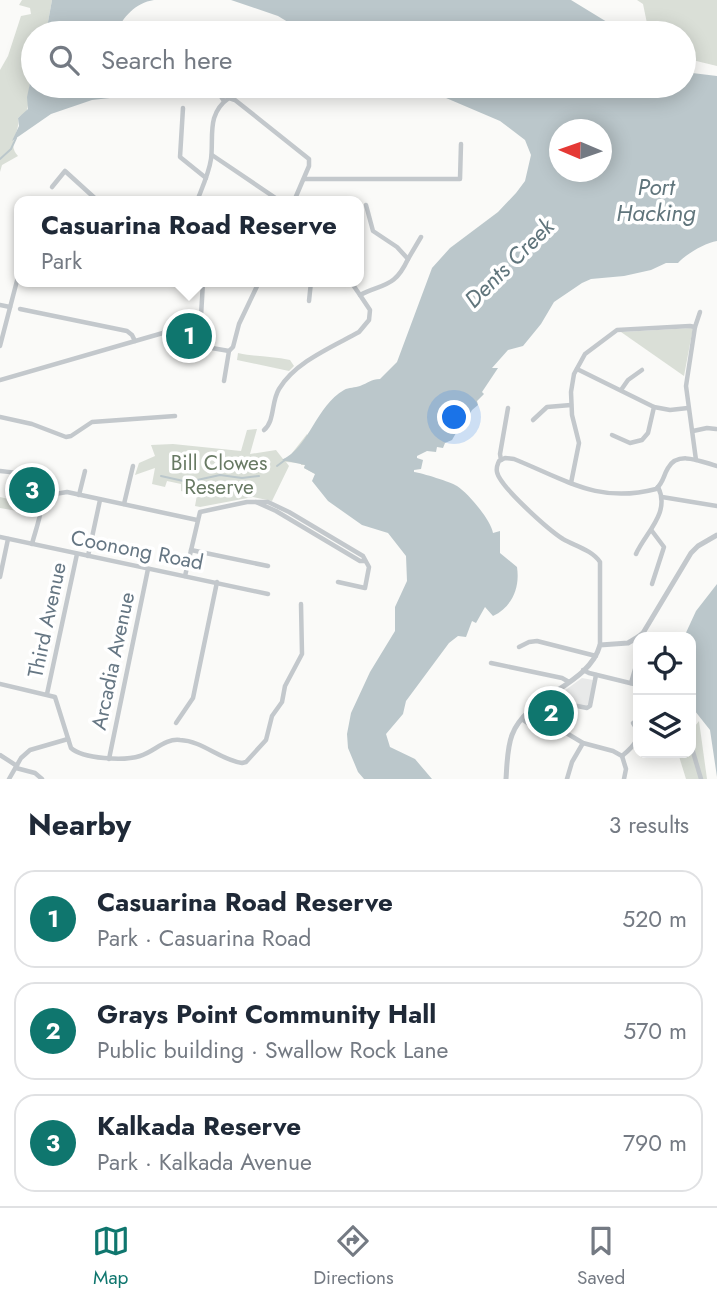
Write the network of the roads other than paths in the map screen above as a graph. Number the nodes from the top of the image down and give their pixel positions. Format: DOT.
graph roads {
  1 [pos="222,98"];
  2 [pos="224,101"];
  3 [pos="183,108"];
  4 [pos="461,144"];
  5 [pos="212,155"];
  6 [pos="206,178"];
  7 [pos="304,179"];
  8 [pos="52,187"];
  9 [pos="93,196"];
  10 [pos="199,196"];
  11 [pos="273,196"];
  12 [pos="296,196"];
  13 [pos="366,205"];
  14 [pos="421,237"];
  15 [pos="408,259"];
  16 [pos="15,287"];
  17 [pos="202,287"];
  18 [pos="256,287"];
  19 [pos="311,287"];
  20 [pos="354,287"];
  21 [pos="360,295"];
  22 [pos="309,301"];
  23 [pos="0,305"];
  24 [pos="10,307"];
  25 [pos="20,309"];
  26 [pos="700,312"];
  27 [pos="695,327"];
  28 [pos="164,332"];
  29 [pos="135,341"];
  30 [pos="0,346"];
  31 [pos="229,351"];
  32 [pos="577,369"];
  33 [pos="642,370"];
  34 [pos="0,380"];
  35 [pos="224,381"];
  36 [pos="621,390"];
  37 [pos="571,405"];
  38 [pos="654,407"];
  39 [pos="508,408"];
  40 [pos="688,408"];
  41 [pos="174,416"];
  42 [pos="0,417"];
  43 [pos="533,419"];
  44 [pos="716,429"];
  45 [pos="264,430"];
  46 [pos="693,431"];
  47 [pos="612,435"];
  48 [pos="501,460"];
  49 [pos="696,460"];
  50 [pos="132,466"];
  51 [pos="717,466"];
  52 [pos="0,471"];
  53 [pos="85,471"];
  54 [pos="571,483"];
  55 [pos="658,487"];
  56 [pos="79,495"];
  57 [pos="43,496"];
  58 [pos="662,496"];
  59 [pos="100,500"];
  60 [pos="124,504"];
  61 [pos="717,506"];
  62 [pos="197,520"];
  63 [pos="652,531"];
  64 [pos="717,535"];
  65 [pos="0,537"];
  66 [pos="8,539"];
  67 [pos="32,544"];
  68 [pos="191,550"];
  69 [pos="77,554"];
  70 [pos="636,554"];
  71 [pos="88,556"];
  72 [pos="268,566"];
  73 [pos="148,569"];
  74 [pos="186,576"];
  75 [pos="0,577"];
  76 [pos="217,582"];
  77 [pos="338,582"];
  78 [pos="652,584"];
  79 [pos="268,594"];
  80 [pos="301,604"];
  81 [pos="644,632"];
  82 [pos="633,640"];
  83 [pos="600,645"];
  84 [pos="519,647"];
  85 [pos="596,656"];
  86 [pos="491,663"];
  87 [pos="583,670"];
  88 [pos="596,675"];
  89 [pos="633,676"];
  90 [pos="569,682"];
  91 [pos="631,683"];
  92 [pos="0,684"];
  93 [pos="47,694"];
  94 [pos="553,694"];
  95 [pos="523,720"];
  96 [pos="176,723"];
  97 [pos="68,738"];
  98 [pos="583,743"];
  99 [pos="633,747"];
  100 [pos="0,755"];
  101 [pos="622,756"];
  102 [pos="695,758"];
  103 [pos="109,759"];
  104 [pos="16,767"];
  105 [pos="9,779"];
  106 [pos="42,779"];
  107 [pos="506,779"];
  108 [pos="568,779"];
  109 [pos="624,779"];
  110 [pos="701,779"];
  1 -- 2 [label="street"];
  2 -- 5 [label="street"];
  2 -- 7 [label="street"];
  3 -- 6 [label="street"];
  4 -- 7 [label="street"];
  5 -- 6 [label="street"];
  5 -- 11 [label="street"];
  6 -- 10 [label="street"];
  7 -- 12 [label="street"];
  8 -- 9 [label="street"];
  13 -- 15 [label="street"];
  14 -- 15 [label="street"];
  15 -- 21 [label="street"];
  16 -- 24 [label="street"];
  17 -- 28 [label="street"];
  18 -- 31 [label="street"];
  19 -- 22 [label="street"];
  20 -- 21 [label="street"];
  21 -- 45 [label="street"];
  23 -- 24 [label="street"];
  24 -- 30 [label="street"];
  25 -- 29 [label="street"];
  26 -- 27 [label="street"];
  27 -- 32 [label="street"];
  27 -- 40 [label="street"];
  28 -- 29 [label="street"];
  28 -- 31 [label="street"];
  29 -- 34 [label="street"];
  31 -- 35 [label="street"];
  32 -- 36 [label="street"];
  32 -- 37 [label="street"];
  33 -- 36 [label="street"];
  36 -- 38 [label="street"];
  37 -- 43 [label="street"];
  37 -- 54 [label="street"];
  38 -- 40 [label="street"];
  38 -- 47 [label="street"];
  39 -- 48 [label="street"];
  40 -- 46 [label="street"];
  41 -- 42 [label="street"];
  44 -- 46 [label="street"];
  46 -- 49 [label="street"];
  48 -- 54 [label="street"];
  48 -- 83 [label="street"];
  49 -- 51 [label="street"];
  49 -- 55 [label="street"];
  50 -- 60 [label="street"];
  52 -- 57 [label="street"];
  53 -- 56 [label="street"];
  54 -- 55 [label="street"];
  55 -- 58 [label="street"];
  56 -- 57 [label="street"];
  56 -- 59 [label="street"];
  57 -- 67 [label="street"];
  58 -- 61 [label="street"];
  58 -- 63 [label="street"];
  59 -- 60 [label="street"];
  59 -- 71 [label="street"];
  60 -- 62 [label="street"];
  62 -- 68 [label="street"];
  62 -- 77 [label="street"];
  63 -- 70 [label="street"];
  63 -- 78 [label="street"];
  64 -- 81 [label="street"];
  65 -- 66 [label="street, Coonong Road"];
  66 -- 67 [label="street, Coonong Road"];
  66 -- 75 [label="street"];
  67 -- 69 [label="street, Coonong Road"];
  68 -- 72 [label="street"];
  68 -- 74 [label="street"];
  69 -- 71 [label="street, Coonong Road"];
  69 -- 93 [label="street, Third Avenue"];
  71 -- 73 [label="street, Coonong Road"];
  73 -- 74 [label="street, Coonong Road"];
  73 -- 103 [label="street, Arcadia Avenue"];
  74 -- 76 [label="street, Coonong Road"];
  76 -- 79 [label="street, Coonong Road"];
  76 -- 96 [label="street"];
  80 -- 103 [label="street, Arcadia Avenue"];
  82 -- 83 [label="street"];
  83 -- 85 [label="street"];
  84 -- 85 [label="street"];
  85 -- 87 [label="street"];
  86 -- 90 [label="street"];
  87 -- 88 [label="street"];
  87 -- 90 [label="street"];
  88 -- 91 [label="street"];
  88 -- 94 [label="street"];
  89 -- 91 [label="street"];
  90 -- 94 [label="street"];
  92 -- 93 [label="street"];
  93 -- 97 [label="street"];
  94 -- 95 [label="street"];
  95 -- 98 [label="street"];
  95 -- 107 [label="street"];
  97 -- 103 [label="street, Arcadia Avenue"];
  97 -- 104 [label="street"];
  98 -- 101 [label="street"];
  98 -- 108 [label="street"];
  99 -- 101 [label="street"];
  100 -- 104 [label="street"];
  101 -- 109 [label="street"];
  102 -- 110 [label="street"];
  104 -- 105 [label="street"];
  104 -- 106 [label="street"];
}
